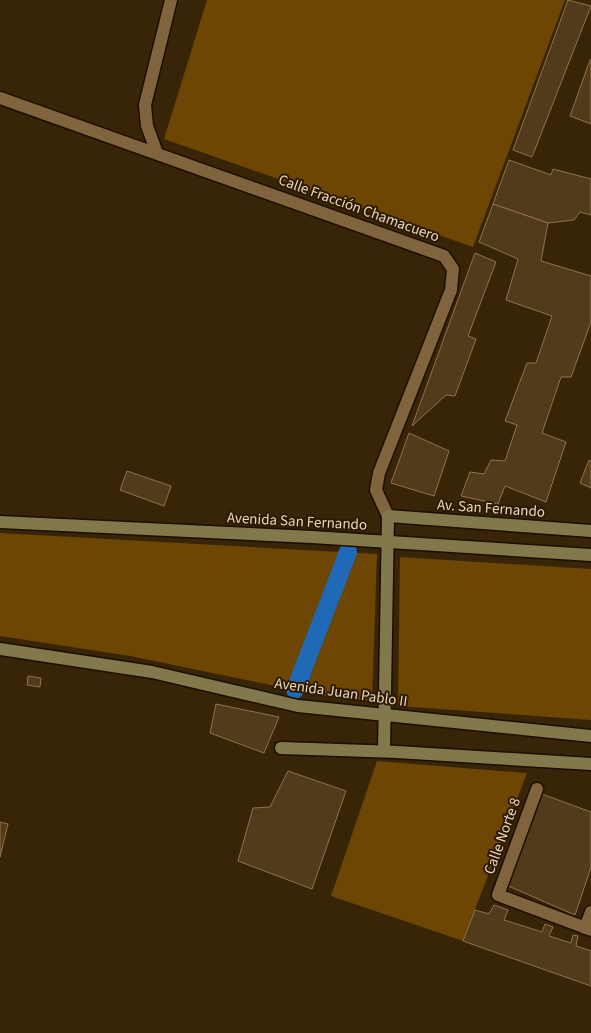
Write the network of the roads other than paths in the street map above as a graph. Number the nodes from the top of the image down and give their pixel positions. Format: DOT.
graph roads {
  1 [pos="171,0"];
  2 [pos="0,98"];
  3 [pos="157,154"];
  4 [pos="388,516"];
  5 [pos="0,522"];
  6 [pos="591,531"];
  7 [pos="387,542"];
  8 [pos="591,555"];
  9 [pos="0,649"];
  10 [pos="384,716"];
  11 [pos="591,736"];
  12 [pos="281,748"];
  13 [pos="384,752"];
  14 [pos="591,764"];
  15 [pos="537,789"];
  16 [pos="591,912"];
  17 [pos="588,929"];
  1 -- 3 [label="street"];
  2 -- 3 [label="street, Calle Fracción Chamacuero"];
  3 -- 4 [label="street, Calle Fracción Chamacuero"];
  4 -- 6 [label="street, Av. San Fernando"];
  4 -- 7 [label="street"];
  5 -- 7 [label="street, Avenida San Fernando"];
  7 -- 8 [label="street, Avenida San Fernando"];
  7 -- 10 [label="street"];
  9 -- 10 [label="street, Avenida Juan Pablo II"];
  10 -- 11 [label="street, Avenida Juan Pablo II"];
  10 -- 13 [label="street"];
  12 -- 13 [label="street"];
  13 -- 14 [label="street"];
  15 -- 17 [label="street, Calle Norte 8"];
  16 -- 17 [label="street"];
}
